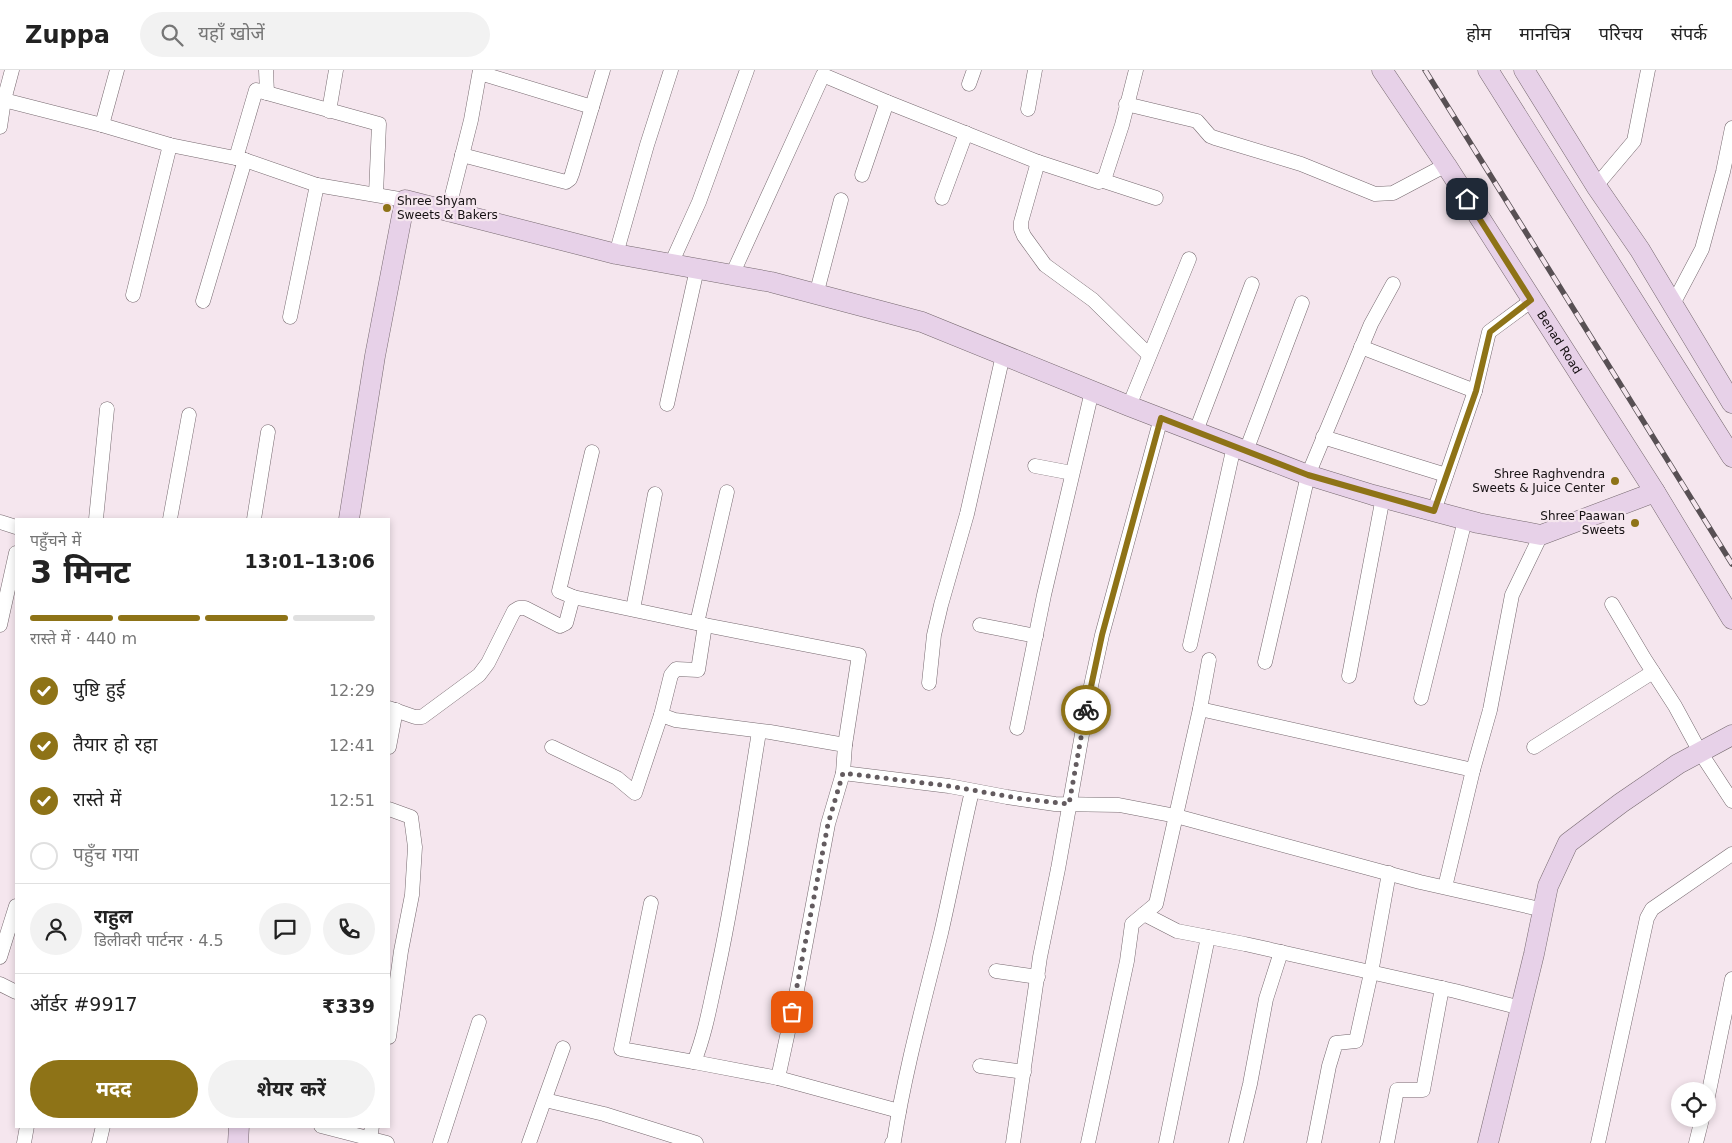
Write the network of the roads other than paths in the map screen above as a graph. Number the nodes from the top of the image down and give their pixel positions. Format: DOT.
graph roads {
  1 [pos="12,70"];
  2 [pos="117,70"];
  3 [pos="266,70"];
  4 [pos="336,70"];
  5 [pos="603,70"];
  6 [pos="671,70"];
  7 [pos="747,70"];
  8 [pos="974,70"];
  9 [pos="1035,70"];
  10 [pos="1136,70"];
  11 [pos="1382,70"];
  12 [pos="1488,70"];
  13 [pos="1524,70"];
  14 [pos="1648,70"];
  15 [pos="480,72"];
  16 [pos="824,72"];
  17 [pos="969,84"];
  18 [pos="267,93"];
  19 [pos="2,100"];
  20 [pos="887,102"];
  21 [pos="1126,104"];
  22 [pos="592,107"];
  23 [pos="1028,109"];
  24 [pos="329,111"];
  25 [pos="102,125"];
  26 [pos="0,127"];
  27 [pos="1732,128"];
  28 [pos="966,133"];
  29 [pos="170,145"];
  30 [pos="462,155"];
  31 [pos="240,159"];
  32 [pos="1038,162"];
  33 [pos="1446,165"];
  34 [pos="862,175"];
  35 [pos="1101,180"];
  36 [pos="317,184"];
  37 [pos="1596,186"];
  38 [pos="376,194"];
  39 [pos="942,198"];
  40 [pos="1156,198"];
  41 [pos="405,200"];
  42 [pos="841,200"];
  43 [pos="448,211"];
  44 [pos="616,254"];
  45 [pos="1189,259"];
  46 [pos="671,264"];
  47 [pos="697,269"];
  48 [pos="732,275"];
  49 [pos="1252,284"];
  50 [pos="1393,284"];
  51 [pos="133,295"];
  52 [pos="816,295"];
  53 [pos="1531,300"];
  54 [pos="203,301"];
  55 [pos="1302,303"];
  56 [pos="1673,304"];
  57 [pos="290,317"];
  58 [pos="1361,347"];
  59 [pos="1003,355"];
  60 [pos="1149,355"];
  61 [pos="1092,391"];
  62 [pos="1476,391"];
  63 [pos="1732,403"];
  64 [pos="667,404"];
  65 [pos="1129,406"];
  66 [pos="107,409"];
  67 [pos="189,415"];
  68 [pos="1161,418"];
  69 [pos="1196,431"];
  70 [pos="268,432"];
  71 [pos="1324,437"];
  72 [pos="1240,448"];
  73 [pos="592,452"];
  74 [pos="1732,457"];
  75 [pos="1035,466"];
  76 [pos="1072,473"];
  77 [pos="1308,475"];
  78 [pos="1446,475"];
  79 [pos="727,492"];
  80 [pos="1655,492"];
  81 [pos="655,494"];
  82 [pos="1382,497"];
  83 [pos="1434,511"];
  84 [pos="96,518"];
  85 [pos="170,518"];
  86 [pos="254,518"];
  87 [pos="350,518"];
  88 [pos="1465,520"];
  89 [pos="0,522"];
  90 [pos="15,527"];
  91 [pos="1541,535"];
  92 [pos="15,558"];
  93 [pos="574,597"];
  94 [pos="1612,604"];
  95 [pos="633,609"];
  96 [pos="1732,619"];
  97 [pos="701,624"];
  98 [pos="0,625"];
  99 [pos="980,625"];
  100 [pos="1036,636"];
  101 [pos="1190,645"];
  102 [pos="1209,660"];
  103 [pos="1265,662"];
  104 [pos="1653,672"];
  105 [pos="1349,676"];
  106 [pos="929,682"];
  107 [pos="1421,698"];
  108 [pos="392,709"];
  109 [pos="1200,709"];
  110 [pos="661,715"];
  111 [pos="1017,728"];
  112 [pos="759,732"];
  113 [pos="390,734"];
  114 [pos="1732,735"];
  115 [pos="845,745"];
  116 [pos="1534,746"];
  117 [pos="552,747"];
  118 [pos="1700,752"];
  119 [pos="1473,770"];
  120 [pos="843,773"];
  121 [pos="972,791"];
  122 [pos="1732,801"];
  123 [pos="1069,804"];
  124 [pos="390,809"];
  125 [pos="1176,816"];
  126 [pos="1732,854"];
  127 [pos="1389,873"];
  128 [pos="1445,887"];
  129 [pos="651,903"];
  130 [pos="15,909"];
  131 [pos="1544,910"];
  132 [pos="1144,914"];
  133 [pos="1208,937"];
  134 [pos="1281,952"];
  135 [pos="0,957"];
  136 [pos="996,971"];
  137 [pos="1371,972"];
  138 [pos="1038,977"];
  139 [pos="1732,978"];
  140 [pos="0,984"];
  141 [pos="1442,988"];
  142 [pos="15,992"];
  143 [pos="1521,1008"];
  144 [pos="479,1022"];
  145 [pos="390,1030"];
  146 [pos="563,1048"];
  147 [pos="694,1062"];
  148 [pos="980,1066"];
  149 [pos="1024,1072"];
  150 [pos="778,1078"];
  151 [pos="1711,1082"];
  152 [pos="545,1100"];
  153 [pos="899,1111"];
  154 [pos="1700,1127"];
  155 [pos="27,1128"];
  156 [pos="103,1128"];
  157 [pos="240,1128"];
  158 [pos="335,1128"];
  159 [pos="371,1133"];
  160 [pos="24,1143"];
  161 [pos="99,1143"];
  162 [pos="238,1143"];
  163 [pos="386,1143"];
  164 [pos="440,1143"];
  165 [pos="529,1143"];
  166 [pos="696,1143"];
  167 [pos="892,1143"];
  168 [pos="1014,1143"];
  169 [pos="1088,1143"];
  170 [pos="1166,1143"];
  171 [pos="1236,1143"];
  172 [pos="1314,1143"];
  173 [pos="1387,1143"];
  174 [pos="1488,1143"];
  175 [pos="1598,1143"];
  176 [pos="1696,1143"];
  1 -- 19 [label="street"];
  2 -- 25 [label="street"];
  3 -- 18 [label="street"];
  4 -- 24 [label="street"];
  5 -- 22 [label="street"];
  6 -- 44 [label="street"];
  7 -- 46 [label="street"];
  8 -- 17 [label="street"];
  9 -- 23 [label="street"];
  10 -- 21 [label="street"];
  11 -- 33 [label="street, Benad Road"];
  12 -- 74 [label="street"];
  13 -- 37 [label="street"];
  14 -- 37 [label="street"];
  15 -- 22 [label="street"];
  15 -- 30 [label="street"];
  16 -- 20 [label="street"];
  16 -- 48 [label="street"];
  18 -- 24 [label="street"];
  18 -- 31 [label="street"];
  19 -- 25 [label="street"];
  19 -- 26 [label="street"];
  20 -- 28 [label="street"];
  20 -- 34 [label="street"];
  21 -- 33 [label="street"];
  21 -- 35 [label="street"];
  22 -- 30 [label="street"];
  24 -- 38 [label="street"];
  25 -- 29 [label="street"];
  27 -- 56 [label="street"];
  28 -- 32 [label="street"];
  28 -- 39 [label="street"];
  29 -- 31 [label="street"];
  29 -- 51 [label="street"];
  30 -- 43 [label="street"];
  31 -- 36 [label="street"];
  31 -- 54 [label="street"];
  32 -- 35 [label="street"];
  32 -- 60 [label="street"];
  33 -- 53 [label="street, Benad Road"];
  35 -- 40 [label="street"];
  36 -- 38 [label="street"];
  36 -- 57 [label="street"];
  37 -- 56 [label="street"];
  38 -- 41 [label="street"];
  41 -- 43 [label="street"];
  41 -- 87 [label="street"];
  42 -- 52 [label="street"];
  43 -- 44 [label="street"];
  44 -- 46 [label="street"];
  45 -- 60 [label="street"];
  46 -- 47 [label="street"];
  47 -- 48 [label="street"];
  47 -- 64 [label="street"];
  48 -- 52 [label="street"];
  49 -- 69 [label="street"];
  50 -- 58 [label="street"];
  52 -- 59 [label="street"];
  53 -- 62 [label="street"];
  53 -- 80 [label="street, Benad Road"];
  55 -- 72 [label="street"];
  56 -- 63 [label="street"];
  58 -- 62 [label="street"];
  58 -- 71 [label="street"];
  59 -- 61 [label="street"];
  59 -- 106 [label="street"];
  60 -- 65 [label="street"];
  61 -- 65 [label="street"];
  61 -- 76 [label="street"];
  62 -- 78 [label="street"];
  65 -- 68 [label="street"];
  66 -- 84 [label="street"];
  67 -- 85 [label="street"];
  68 -- 69 [label="street"];
  68 -- 123 [label="street"];
  69 -- 72 [label="street"];
  70 -- 86 [label="street"];
  71 -- 77 [label="street"];
  71 -- 78 [label="street"];
  72 -- 77 [label="street"];
  72 -- 101 [label="street"];
  73 -- 93 [label="street"];
  75 -- 76 [label="street"];
  76 -- 100 [label="street"];
  77 -- 82 [label="street"];
  77 -- 103 [label="street"];
  78 -- 83 [label="street"];
  79 -- 97 [label="street"];
  80 -- 91 [label="street"];
  80 -- 96 [label="street, Benad Road"];
  81 -- 95 [label="street"];
  82 -- 83 [label="street"];
  82 -- 105 [label="street"];
  83 -- 88 [label="street"];
  88 -- 91 [label="street"];
  88 -- 107 [label="street"];
  89 -- 90 [label="street"];
  91 -- 119 [label="street"];
  92 -- 98 [label="street"];
  93 -- 95 [label="street"];
  93 -- 108 [label="street"];
  94 -- 104 [label="street"];
  95 -- 97 [label="street"];
  97 -- 110 [label="street"];
  97 -- 115 [label="street"];
  99 -- 100 [label="street"];
  100 -- 111 [label="street"];
  102 -- 109 [label="street"];
  104 -- 116 [label="street"];
  104 -- 118 [label="street"];
  108 -- 113 [label="street"];
  109 -- 119 [label="street"];
  109 -- 125 [label="street"];
  110 -- 112 [label="street"];
  110 -- 117 [label="street"];
  112 -- 115 [label="street"];
  112 -- 147 [label="street"];
  114 -- 118 [label="street"];
  115 -- 120 [label="street"];
  118 -- 122 [label="street"];
  118 -- 131 [label="street"];
  119 -- 128 [label="street"];
  120 -- 121 [label="street"];
  120 -- 150 [label="street"];
  121 -- 123 [label="street"];
  121 -- 153 [label="street"];
  123 -- 125 [label="street"];
  123 -- 138 [label="street"];
  124 -- 145 [label="street"];
  125 -- 127 [label="street"];
  125 -- 132 [label="street"];
  126 -- 175 [label="street"];
  127 -- 128 [label="street"];
  127 -- 137 [label="street"];
  128 -- 131 [label="street"];
  129 -- 147 [label="street"];
  130 -- 135 [label="street"];
  131 -- 143 [label="street"];
  132 -- 133 [label="street"];
  132 -- 169 [label="street"];
  133 -- 134 [label="street"];
  133 -- 170 [label="street"];
  134 -- 137 [label="street"];
  134 -- 171 [label="street"];
  136 -- 138 [label="street"];
  137 -- 141 [label="street"];
  137 -- 172 [label="street"];
  138 -- 149 [label="street"];
  139 -- 151 [label="street"];
  140 -- 142 [label="street"];
  141 -- 143 [label="street"];
  141 -- 173 [label="street"];
  143 -- 174 [label="street"];
  144 -- 164 [label="street"];
  146 -- 152 [label="street"];
  147 -- 150 [label="street"];
  148 -- 149 [label="street"];
  149 -- 168 [label="street"];
  150 -- 153 [label="street"];
  152 -- 165 [label="street"];
  152 -- 166 [label="street"];
  153 -- 167 [label="street"];
  154 -- 176 [label="street"];
  155 -- 160 [label="street"];
  156 -- 161 [label="street"];
  157 -- 162 [label="street"];
  158 -- 159 [label="street"];
  159 -- 163 [label="street"];
}
